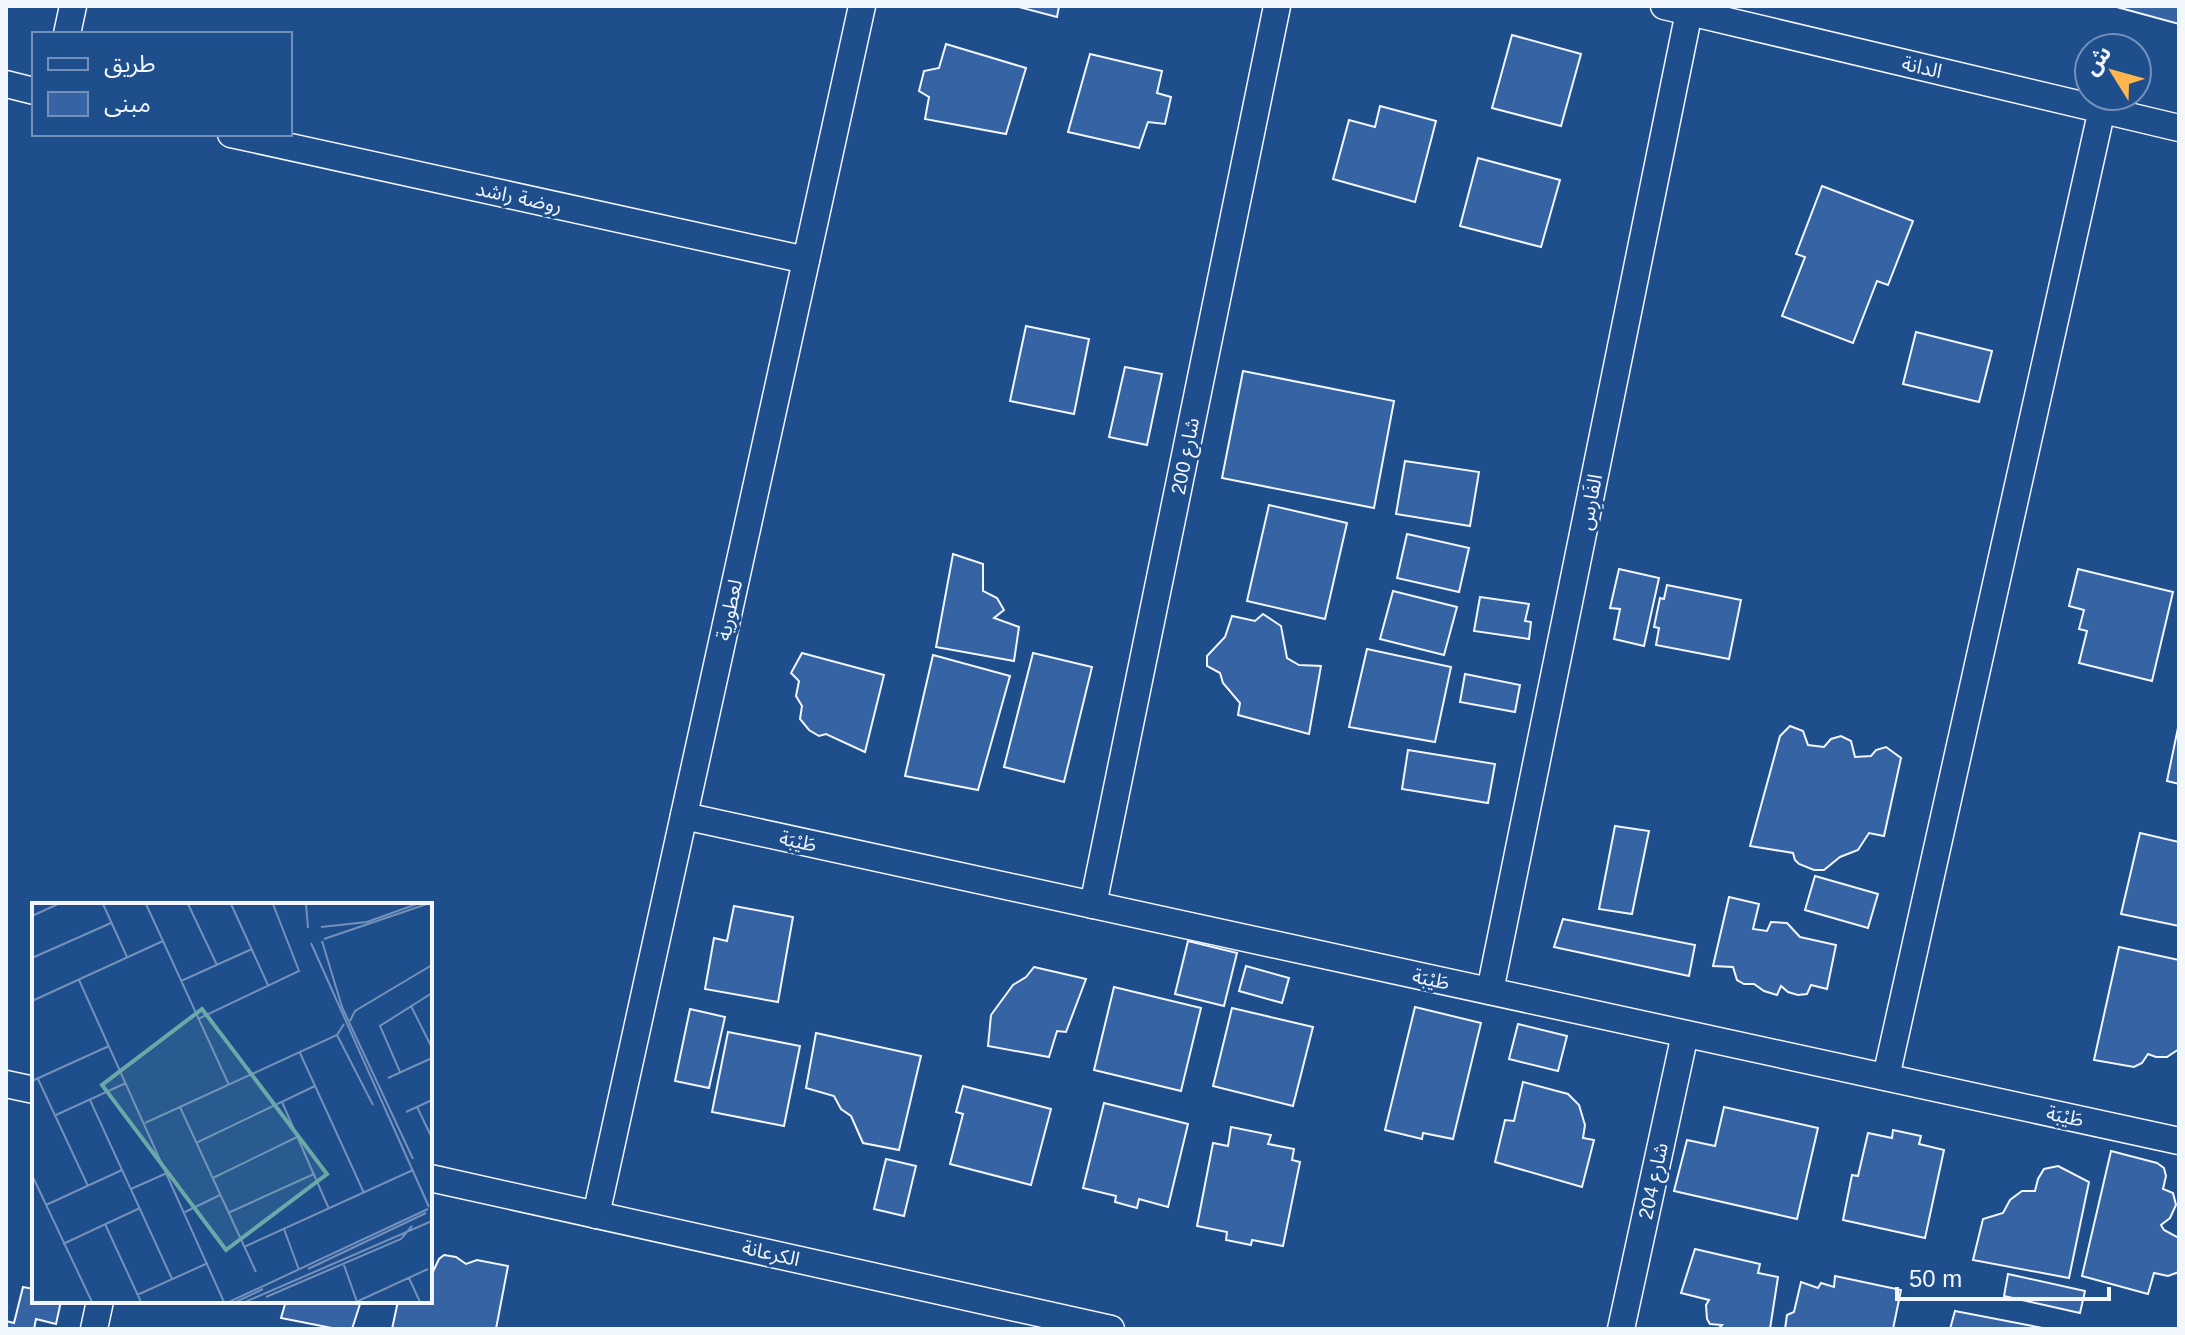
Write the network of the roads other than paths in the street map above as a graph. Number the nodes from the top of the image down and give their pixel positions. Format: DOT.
graph roads {
  1 [pos="73,6"];
  2 [pos="862,6"];
  3 [pos="1277,6"];
  4 [pos="1676,9"];
  5 [pos="67,32"];
  6 [pos="6,84"];
  7 [pos="32,90"];
  8 [pos="2073,102"];
  9 [pos="2101,112"];
  10 [pos="2114,112"];
  11 [pos="2179,128"];
  12 [pos="240,136"];
  13 [pos="806,260"];
  14 [pos="684,816"];
  15 [pos="1093,905"];
  16 [pos="1490,991"];
  17 [pos="1685,1034"];
  18 [pos="1886,1077"];
  19 [pos="6,1084"];
  20 [pos="32,1090"];
  21 [pos="2179,1141"];
  22 [pos="432,1178"];
  23 [pos="596,1215"];
  24 [pos="100,1303"];
  25 [pos="94,1329"];
  26 [pos="1111,1329"];
  27 [pos="1621,1329"];
  1 -- 5 [label="street"];
  2 -- 13 [label="street, لعطورية"];
  3 -- 15 [label="street, شارع 200"];
  4 -- 8 [label="street, الدانة"];
  4 -- 16 [label="street, الفَارِس"];
  6 -- 7 [label="street"];
  9 -- 18 [label="street"];
  10 -- 11 [label="street, الدانة"];
  12 -- 13 [label="street, روضة راشد"];
  13 -- 14 [label="street, لعطورية"];
  14 -- 15 [label="street, طَيْبَة"];
  14 -- 23 [label="street, لعطورية"];
  15 -- 16 [label="street, طَيْبَة"];
  16 -- 17 [label="street, طَيْبَة"];
  17 -- 18 [label="street, طَيْبَة"];
  17 -- 27 [label="street, شارع 204"];
  18 -- 21 [label="street, طَيْبَة"];
  19 -- 20 [label="street"];
  22 -- 23 [label="street, الكرعانة"];
  23 -- 26 [label="street, الكرعانة"];
  24 -- 25 [label="street"];
}
